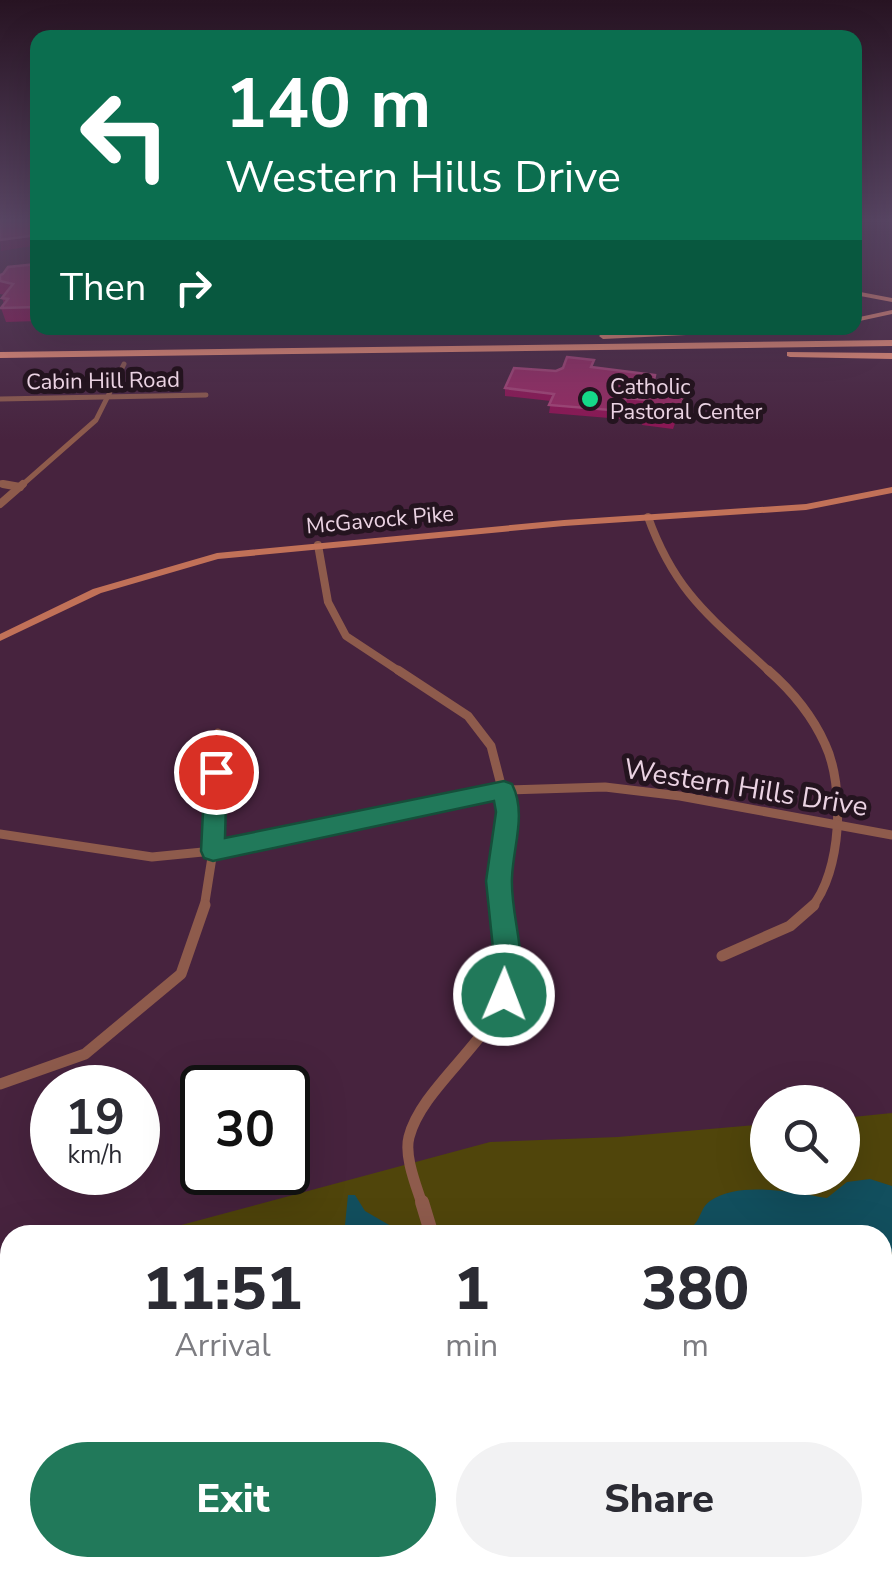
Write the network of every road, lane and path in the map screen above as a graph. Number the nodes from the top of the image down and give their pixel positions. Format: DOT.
graph roads {
  1 [pos="862,294"];
  2 [pos="892,300"];
  3 [pos="892,316"];
  4 [pos="862,319"];
  5 [pos="862,319"];
  6 [pos="862,334"];
  7 [pos="892,334"];
  8 [pos="618,335"];
  9 [pos="805,335"];
  10 [pos="544,338"];
  11 [pos="892,342"];
  12 [pos="0,346"];
  13 [pos="386,350"];
  14 [pos="0,354"];
  15 [pos="892,355"];
  16 [pos="124,364"];
  17 [pos="206,396"];
  18 [pos="110,398"];
  19 [pos="0,399"];
  20 [pos="0,483"];
  21 [pos="20,486"];
  22 [pos="892,487"];
  23 [pos="0,504"];
  24 [pos="648,517"];
  25 [pos="318,545"];
  26 [pos="0,638"];
  27 [pos="218,733"];
  28 [pos="504,790"];
  29 [pos="836,824"];
  30 [pos="0,834"];
  31 [pos="892,835"];
  32 [pos="213,851"];
  33 [pos="722,956"];
  34 [pos="0,1084"];
  35 [pos="429,1225"];
  1 -- 2 [label="highway"];
  3 -- 4 [label="highway"];
  3 -- 5 [label="highway"];
  6 -- 7 [label="highway"];
  8 -- 10 [label="highway"];
  9 -- 10 [label="highway"];
  10 -- 12 [label="highway"];
  11 -- 13 [label="highway"];
  13 -- 14 [label="highway"];
  13 -- 15 [label="highway"];
  16 -- 18 [label="street"];
  17 -- 18 [label="street, Cabin Hill Road"];
  18 -- 19 [label="street, Cabin Hill Road"];
  18 -- 21 [label="street"];
  20 -- 21 [label="street"];
  21 -- 23 [label="street"];
  22 -- 24 [label="main road, McGavock Pike"];
  24 -- 25 [label="main road, McGavock Pike"];
  24 -- 29 [label="street"];
  25 -- 26 [label="main road, McGavock Pike"];
  25 -- 28 [label="street"];
  27 -- 32 [label="street"];
  28 -- 29 [label="street, Western Hills Drive"];
  28 -- 32 [label="street, Western Hills Drive"];
  28 -- 35 [label="street"];
  29 -- 31 [label="street, Western Hills Drive"];
  29 -- 33 [label="street"];
  30 -- 32 [label="street, Western Hills Drive"];
  32 -- 34 [label="street"];
}
